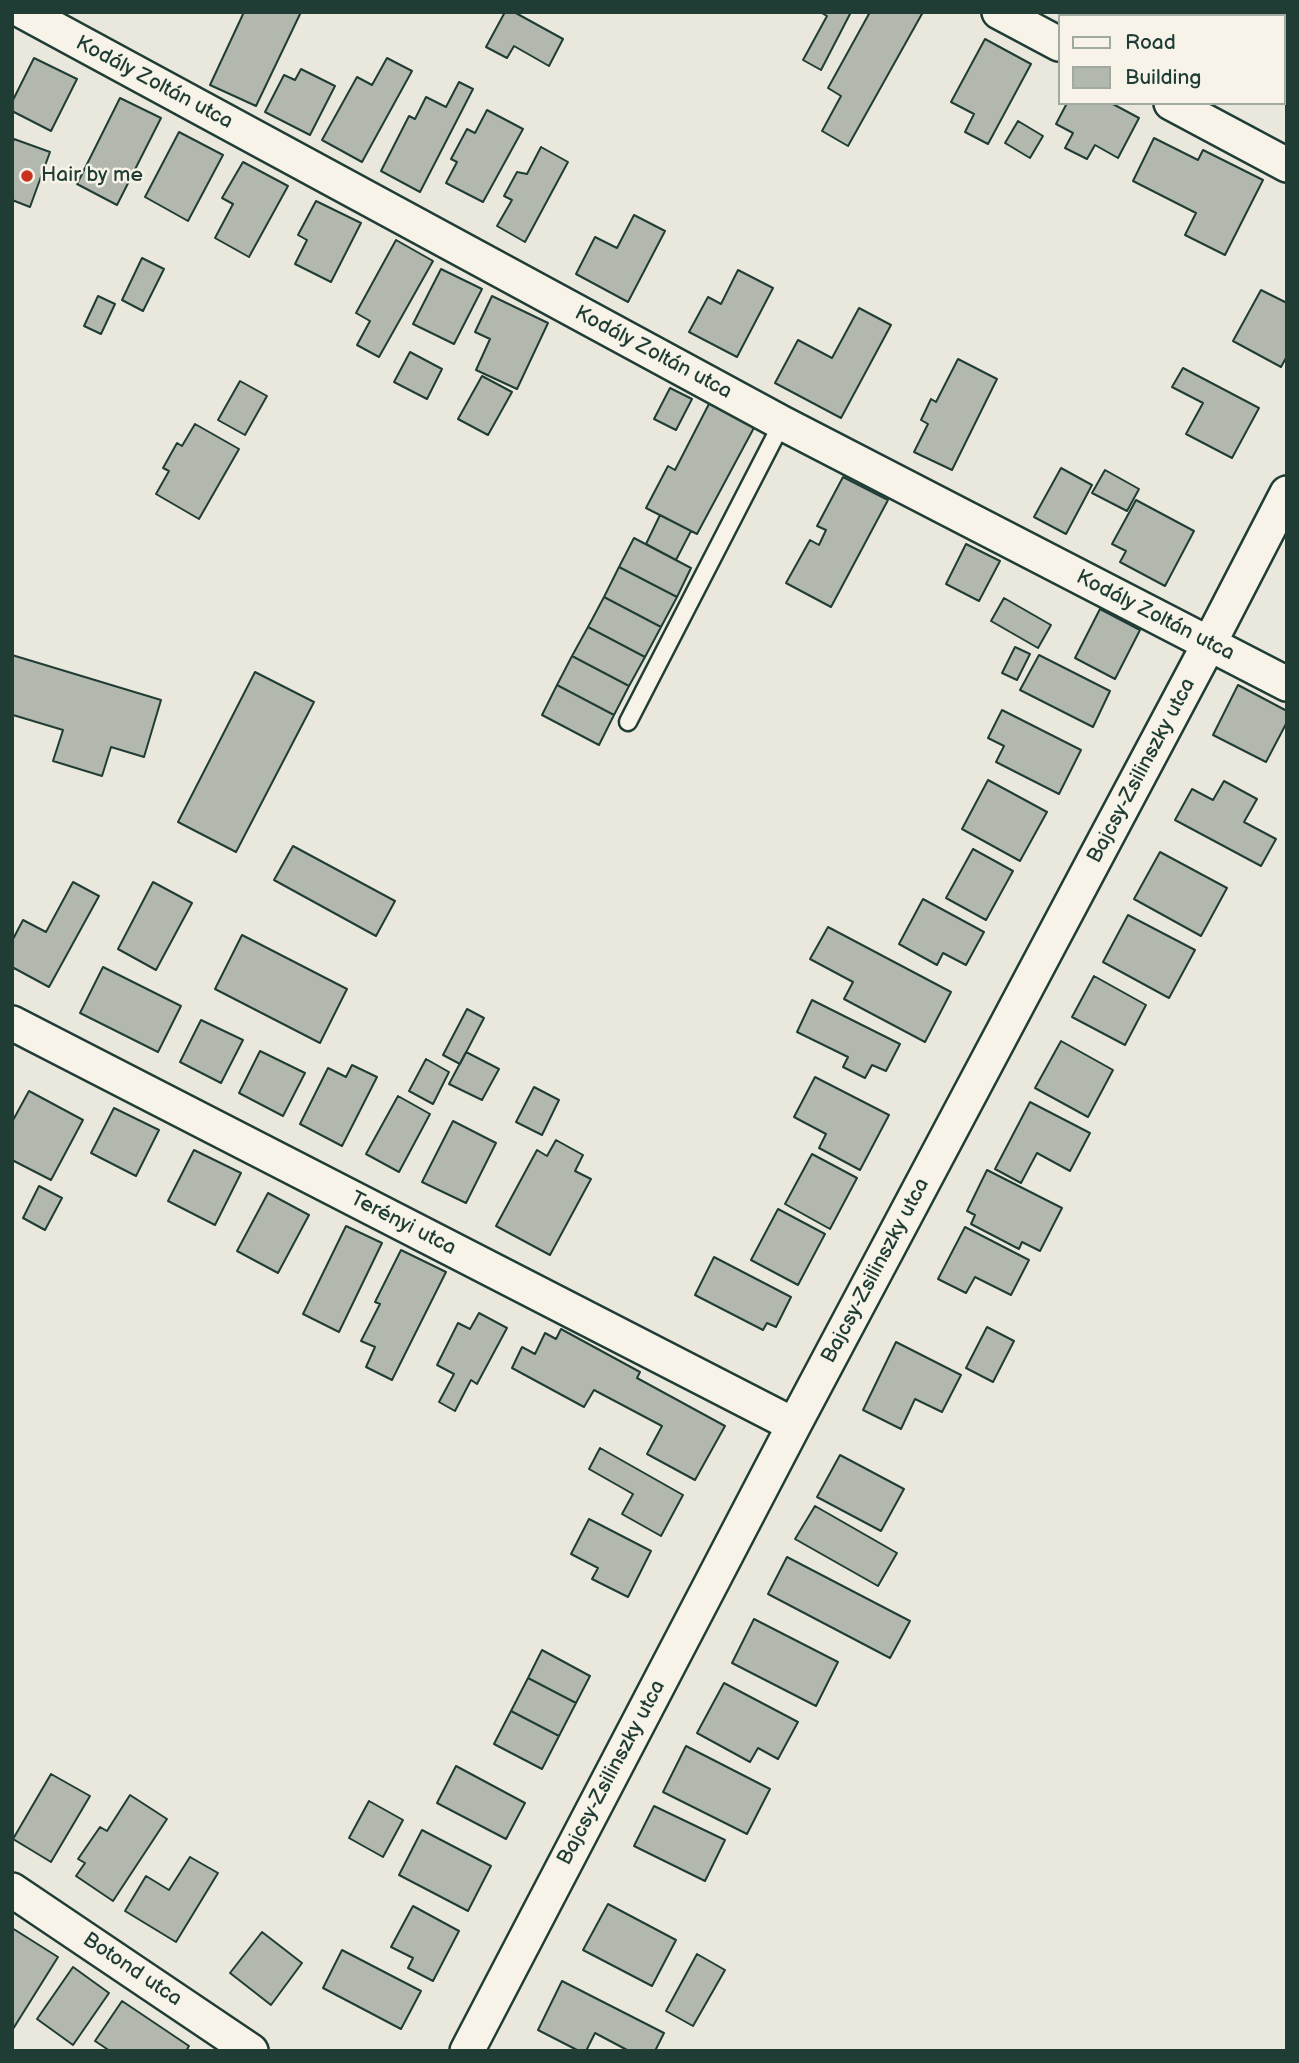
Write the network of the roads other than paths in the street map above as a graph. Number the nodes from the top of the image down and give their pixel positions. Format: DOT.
graph roads {
  1 [pos="24,12"];
  2 [pos="999,12"];
  3 [pos="1058,43"];
  4 [pos="1175,105"];
  5 [pos="1287,165"];
  6 [pos="782,423"];
  7 [pos="1287,493"];
  8 [pos="1209,644"];
  9 [pos="1287,684"];
  10 [pos="628,722"];
  11 [pos="12,1023"];
  12 [pos="794,1425"];
  13 [pos="12,1890"];
  14 [pos="251,2051"];
  15 [pos="467,2051"];
  1 -- 6 [label="street, Kodály Zoltán utca"];
  2 -- 3 [label="street"];
  4 -- 5 [label="street"];
  6 -- 8 [label="street, Kodály Zoltán utca"];
  6 -- 10 [label="lane"];
  7 -- 8 [label="street, Bajcsy-Zsilinszky utca"];
  8 -- 9 [label="street, Kodály Zoltán utca"];
  8 -- 12 [label="street, Bajcsy-Zsilinszky utca"];
  11 -- 12 [label="street, Terényi utca"];
  12 -- 15 [label="street, Bajcsy-Zsilinszky utca"];
  13 -- 14 [label="street, Botond utca"];
}
